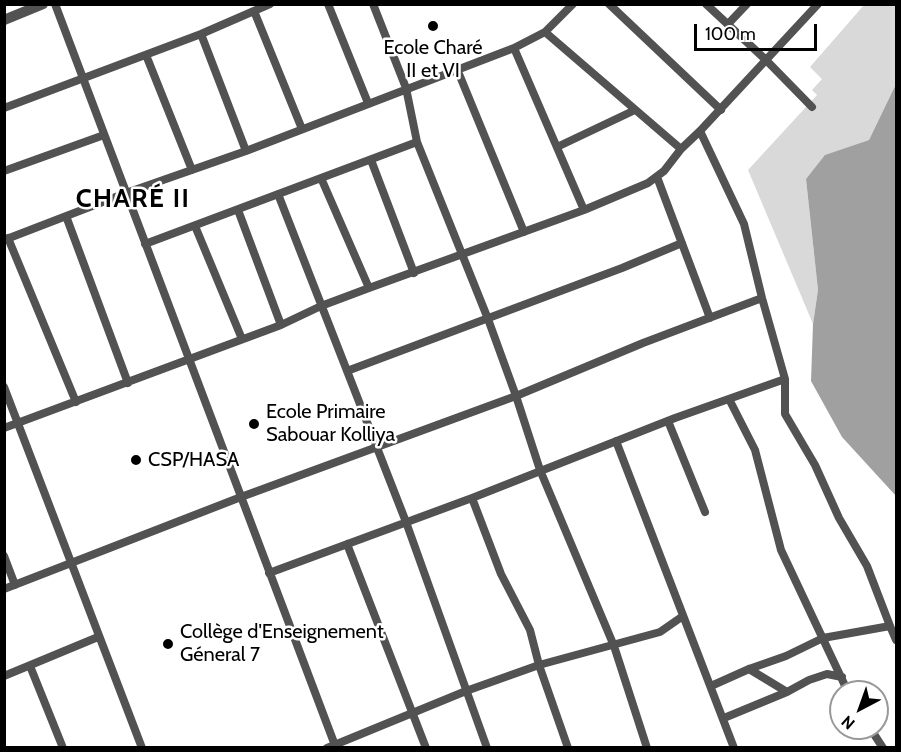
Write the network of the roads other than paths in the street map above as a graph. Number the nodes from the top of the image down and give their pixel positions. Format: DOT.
graph roads {
  1 [pos="43,4"];
  2 [pos="55,4"];
  3 [pos="270,4"];
  4 [pos="328,4"];
  5 [pos="373,4"];
  6 [pos="573,4"];
  7 [pos="609,4"];
  8 [pos="706,4"];
  9 [pos="747,4"];
  10 [pos="818,4"];
  11 [pos="254,10"];
  12 [pos="4,20"];
  13 [pos="729,24"];
  14 [pos="545,32"];
  15 [pos="201,34"];
  16 [pos="514,48"];
  17 [pos="146,55"];
  18 [pos="766,60"];
  19 [pos="457,69"];
  20 [pos="83,80"];
  21 [pos="406,88"];
  22 [pos="368,103"];
  23 [pos="812,107"];
  24 [pos="4,108"];
  25 [pos="635,110"];
  26 [pos="721,110"];
  27 [pos="302,129"];
  28 [pos="700,131"];
  29 [pos="104,135"];
  30 [pos="417,142"];
  31 [pos="556,147"];
  32 [pos="681,149"];
  33 [pos="246,151"];
  34 [pos="371,160"];
  35 [pos="192,170"];
  36 [pos="4,171"];
  37 [pos="657,177"];
  38 [pos="321,178"];
  39 [pos="126,193"];
  40 [pos="278,194"];
  41 [pos="238,210"];
  42 [pos="584,210"];
  43 [pos="66,216"];
  44 [pos="195,226"];
  45 [pos="524,232"];
  46 [pos="6,239"];
  47 [pos="682,243"];
  48 [pos="146,244"];
  49 [pos="462,255"];
  50 [pos="414,273"];
  51 [pos="369,288"];
  52 [pos="762,298"];
  53 [pos="321,306"];
  54 [pos="710,318"];
  55 [pos="488,319"];
  56 [pos="281,325"];
  57 [pos="242,339"];
  58 [pos="189,358"];
  59 [pos="347,371"];
  60 [pos="785,379"];
  61 [pos="128,383"];
  62 [pos="4,387"];
  63 [pos="516,396"];
  64 [pos="729,399"];
  65 [pos="76,402"];
  66 [pos="668,421"];
  67 [pos="19,423"];
  68 [pos="4,428"];
  69 [pos="616,441"];
  70 [pos="377,446"];
  71 [pos="540,470"];
  72 [pos="241,497"];
  73 [pos="472,498"];
  74 [pos="705,512"];
  75 [pos="406,522"];
  76 [pos="347,544"];
  77 [pos="4,556"];
  78 [pos="72,564"];
  79 [pos="269,573"];
  80 [pos="15,585"];
  81 [pos="4,589"];
  82 [pos="683,616"];
  83 [pos="890,626"];
  84 [pos="98,637"];
  85 [pos="823,638"];
  86 [pos="897,640"];
  87 [pos="614,646"];
  88 [pos="539,665"];
  89 [pos="30,666"];
  90 [pos="749,669"];
  91 [pos="4,676"];
  92 [pos="842,677"];
  93 [pos="843,680"];
  94 [pos="711,686"];
  95 [pos="466,692"];
  96 [pos="787,692"];
  97 [pos="413,713"];
  98 [pos="724,718"];
  99 [pos="333,746"];
  100 [pos="63,747"];
  101 [pos="142,747"];
  102 [pos="426,747"];
  103 [pos="487,747"];
  104 [pos="568,747"];
  105 [pos="648,747"];
  106 [pos="734,747"];
  1 -- 12 [label="street"];
  2 -- 20 [label="street"];
  3 -- 11 [label="street"];
  4 -- 22 [label="street"];
  5 -- 21 [label="street"];
  6 -- 14 [label="street"];
  7 -- 26 [label="street"];
  8 -- 13 [label="street"];
  9 -- 13 [label="street"];
  10 -- 18 [label="street"];
  11 -- 15 [label="street"];
  11 -- 27 [label="street"];
  13 -- 18 [label="street"];
  14 -- 16 [label="street"];
  14 -- 25 [label="street"];
  15 -- 17 [label="street"];
  15 -- 33 [label="street"];
  16 -- 19 [label="street"];
  16 -- 31 [label="street"];
  17 -- 20 [label="street"];
  17 -- 35 [label="street"];
  18 -- 23 [label="street"];
  18 -- 26 [label="street"];
  19 -- 21 [label="street"];
  19 -- 45 [label="street"];
  20 -- 24 [label="street"];
  20 -- 29 [label="street"];
  21 -- 22 [label="street"];
  21 -- 30 [label="street"];
  22 -- 27 [label="street"];
  25 -- 31 [label="street"];
  25 -- 32 [label="street"];
  26 -- 28 [label="street"];
  27 -- 33 [label="street"];
  28 -- 32 [label="street"];
  28 -- 52 [label="street"];
  29 -- 36 [label="street"];
  29 -- 39 [label="street"];
  30 -- 34 [label="street"];
  30 -- 49 [label="street"];
  31 -- 42 [label="street"];
  32 -- 37 [label="street"];
  33 -- 35 [label="street"];
  34 -- 38 [label="street"];
  34 -- 50 [label="street"];
  35 -- 39 [label="street"];
  37 -- 42 [label="street"];
  37 -- 47 [label="street"];
  38 -- 40 [label="street"];
  38 -- 51 [label="street"];
  39 -- 43 [label="street"];
  39 -- 48 [label="street"];
  40 -- 41 [label="street"];
  40 -- 53 [label="street"];
  41 -- 44 [label="street"];
  41 -- 56 [label="street"];
  42 -- 45 [label="street"];
  43 -- 46 [label="street"];
  43 -- 61 [label="street"];
  44 -- 48 [label="street"];
  44 -- 57 [label="street"];
  45 -- 49 [label="street"];
  46 -- 65 [label="street"];
  47 -- 54 [label="street"];
  47 -- 55 [label="street"];
  48 -- 58 [label="street"];
  49 -- 50 [label="street"];
  49 -- 55 [label="street"];
  50 -- 51 [label="street"];
  51 -- 53 [label="street"];
  52 -- 54 [label="street"];
  52 -- 60 [label="street"];
  53 -- 56 [label="street"];
  53 -- 59 [label="street"];
  54 -- 63 [label="street"];
  55 -- 59 [label="street"];
  55 -- 63 [label="street"];
  56 -- 57 [label="street"];
  57 -- 58 [label="street"];
  58 -- 61 [label="street"];
  58 -- 72 [label="street"];
  59 -- 70 [label="street"];
  60 -- 64 [label="street"];
  60 -- 83 [label="street"];
  61 -- 65 [label="street"];
  62 -- 67 [label="street"];
  63 -- 70 [label="street"];
  63 -- 71 [label="street"];
  64 -- 66 [label="street"];
  64 -- 85 [label="street"];
  65 -- 67 [label="street"];
  66 -- 69 [label="street"];
  66 -- 74 [label="street"];
  67 -- 68 [label="street"];
  67 -- 78 [label="street"];
  69 -- 71 [label="street"];
  69 -- 82 [label="street"];
  70 -- 72 [label="street"];
  70 -- 75 [label="street"];
  71 -- 73 [label="street"];
  71 -- 87 [label="street"];
  72 -- 78 [label="street"];
  72 -- 79 [label="street"];
  73 -- 75 [label="street"];
  73 -- 88 [label="street"];
  75 -- 76 [label="street"];
  75 -- 95 [label="street"];
  76 -- 79 [label="street"];
  76 -- 97 [label="street"];
  77 -- 80 [label="street"];
  78 -- 80 [label="street"];
  78 -- 84 [label="street"];
  79 -- 99 [label="street"];
  80 -- 81 [label="street"];
  82 -- 87 [label="street"];
  82 -- 94 [label="street"];
  83 -- 85 [label="street"];
  83 -- 86 [label="street"];
  84 -- 89 [label="street"];
  84 -- 101 [label="street"];
  85 -- 90 [label="street"];
  85 -- 92 [label="street"];
  87 -- 88 [label="street"];
  87 -- 105 [label="street"];
  88 -- 95 [label="street"];
  88 -- 104 [label="street"];
  89 -- 91 [label="street"];
  89 -- 100 [label="street"];
  90 -- 94 [label="street"];
  90 -- 96 [label="street"];
  92 -- 93 [label="street"];
  92 -- 96 [label="street"];
  94 -- 98 [label="street"];
  95 -- 97 [label="street"];
  95 -- 103 [label="street"];
  96 -- 98 [label="street"];
  97 -- 99 [label="street"];
  97 -- 102 [label="street"];
  98 -- 106 [label="street"];
}
